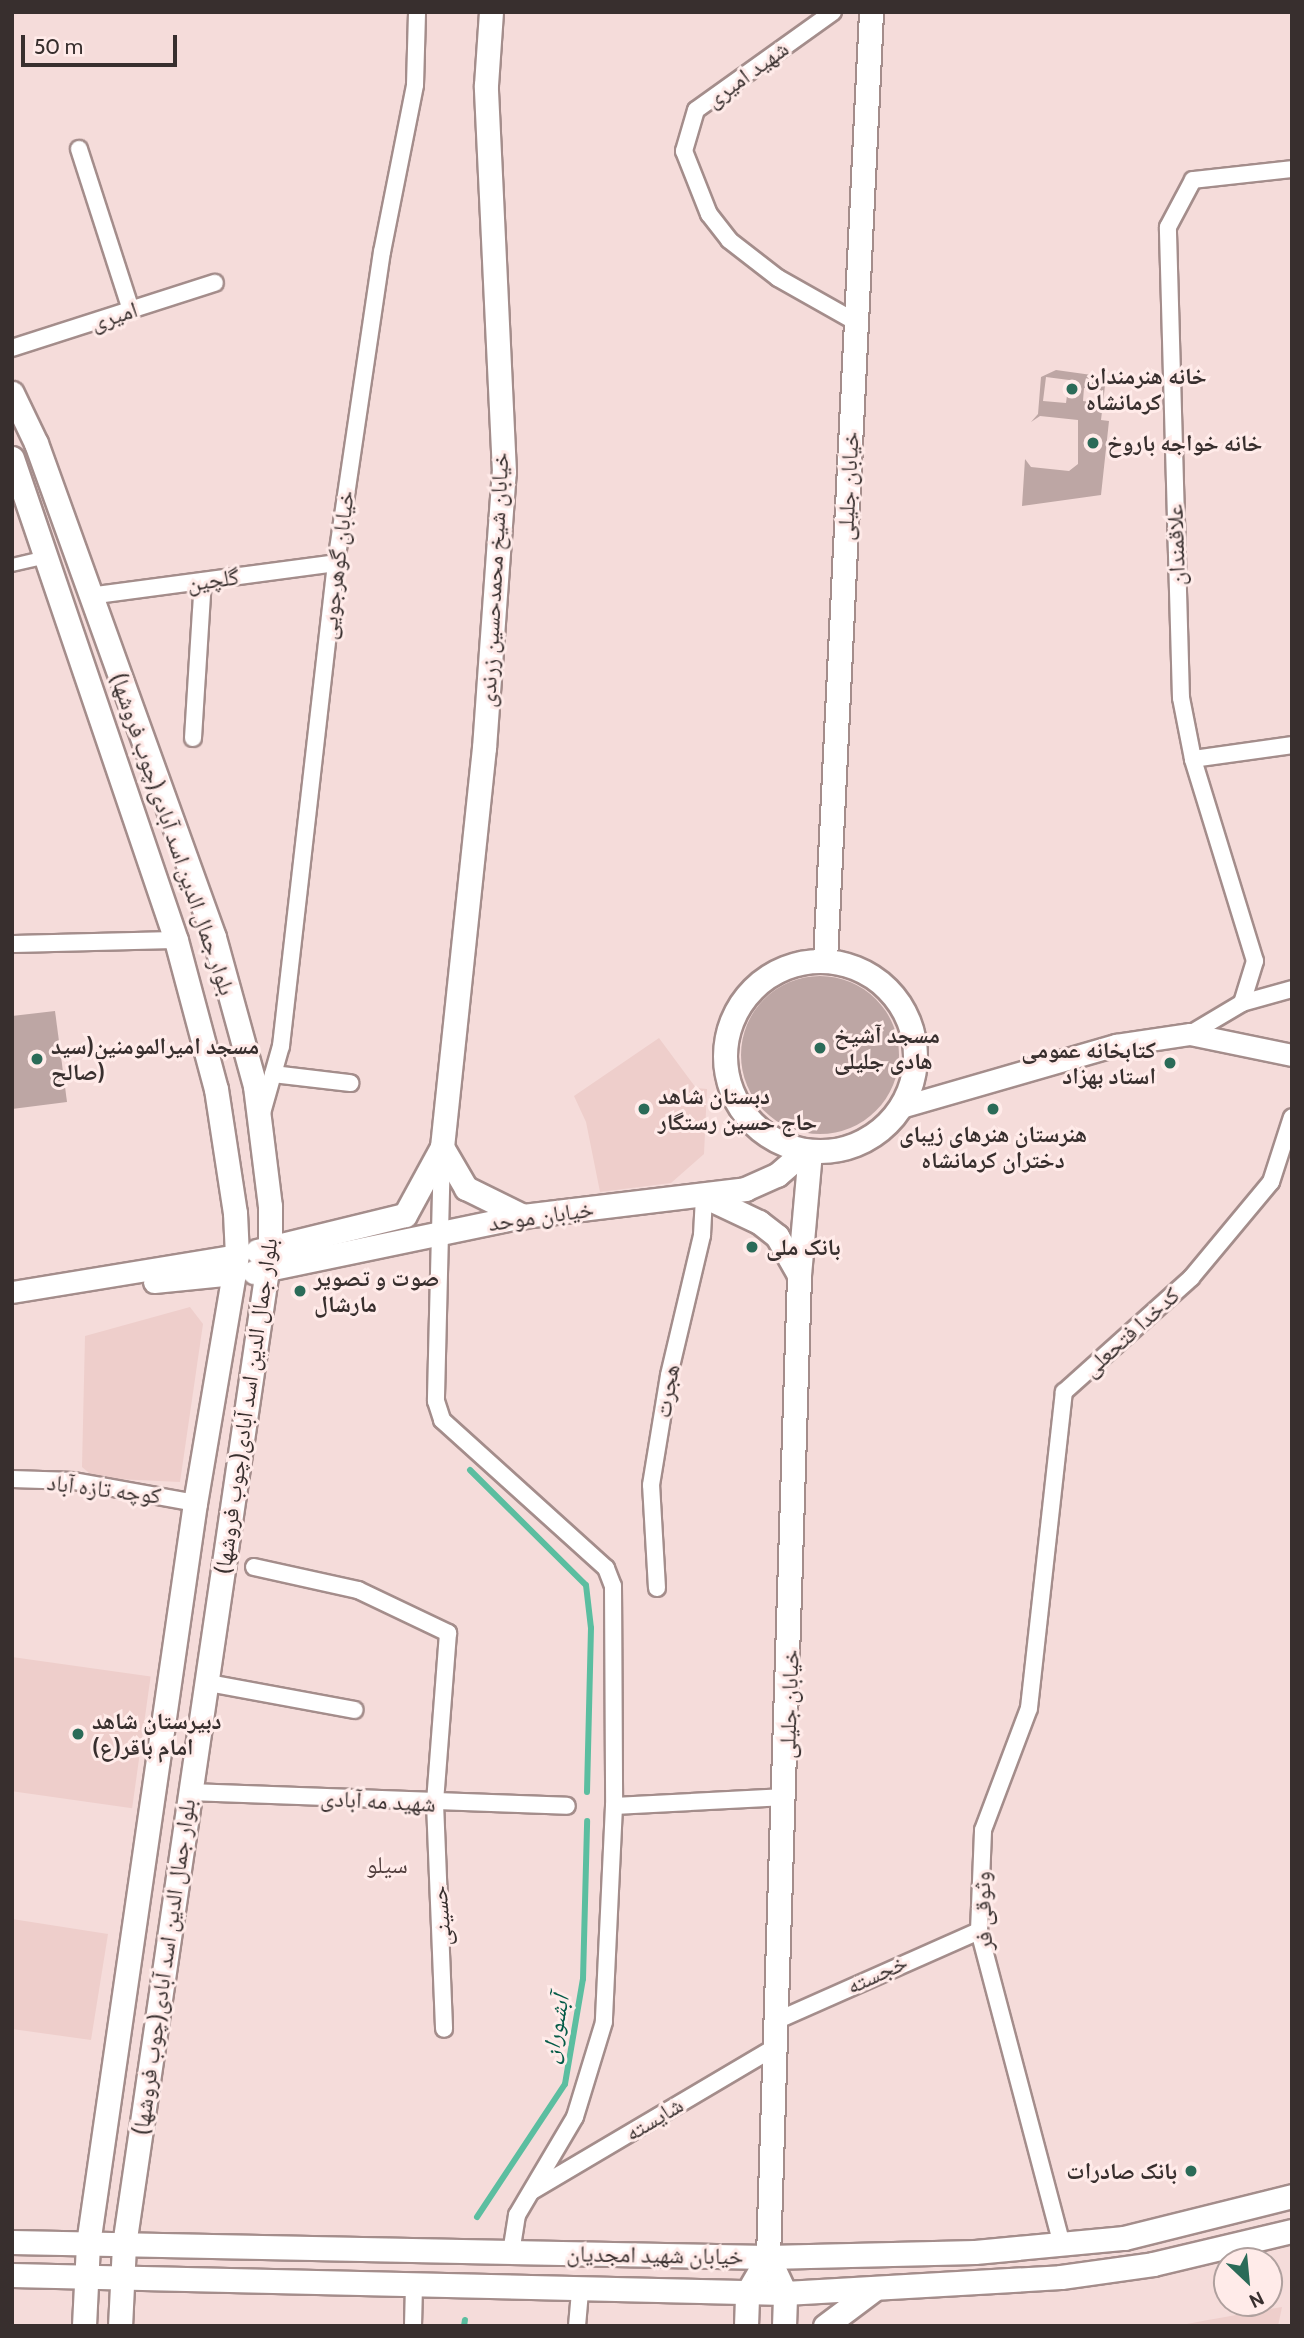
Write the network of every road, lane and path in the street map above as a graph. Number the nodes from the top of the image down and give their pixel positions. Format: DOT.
graph roads {
  1 [pos="417,12"];
  2 [pos="491,12"];
  3 [pos="833,12"];
  4 [pos="871,12"];
  5 [pos="79,149"];
  6 [pos="1292,169"];
  7 [pos="215,283"];
  8 [pos="131,310"];
  9 [pos="856,322"];
  10 [pos="12,348"];
  11 [pos="12,393"];
  12 [pos="12,458"];
  13 [pos="46,557"];
  14 [pos="336,563"];
  15 [pos="12,565"];
  16 [pos="203,581"];
  17 [pos="89,596"];
  18 [pos="193,738"];
  19 [pos="1292,745"];
  20 [pos="1193,759"];
  21 [pos="176,940"];
  22 [pos="12,944"];
  23 [pos="825,960"];
  24 [pos="1292,989"];
  25 [pos="1242,1003"];
  26 [pos="1190,1034"];
  27 [pos="1292,1055"];
  28 [pos="273,1074"];
  29 [pos="350,1083"];
  30 [pos="901,1107"];
  31 [pos="1292,1117"];
  32 [pos="260,1118"];
  33 [pos="442,1147"];
  34 [pos="808,1151"];
  35 [pos="704,1196"];
  36 [pos="523,1216"];
  37 [pos="444,1232"];
  38 [pos="269,1260"];
  39 [pos="235,1264"];
  40 [pos="799,1275"];
  41 [pos="12,1295"];
  42 [pos="12,1479"];
  43 [pos="195,1503"];
  44 [pos="254,1567"];
  45 [pos="1044,1576"];
  46 [pos="657,1588"];
  47 [pos="209,1683"];
  48 [pos="355,1710"];
  49 [pos="189,1792"];
  50 [pos="786,1797"];
  51 [pos="435,1803"];
  52 [pos="567,1806"];
  53 [pos="614,1806"];
  54 [pos="979,1931"];
  55 [pos="778,2020"];
  56 [pos="444,2029"];
  57 [pos="777,2046"];
  58 [pos="531,2192"];
  59 [pos="1292,2196"];
  60 [pos="1292,2231"];
  61 [pos="12,2242"];
  62 [pos="88,2244"];
  63 [pos="124,2245"];
  64 [pos="1062,2245"];
  65 [pos="511,2252"];
  66 [pos="768,2257"];
  67 [pos="12,2275"];
  68 [pos="85,2277"];
  69 [pos="122,2278"];
  70 [pos="414,2285"];
  71 [pos="580,2290"];
  72 [pos="874,2290"];
  73 [pos="747,2293"];
  74 [pos="786,2293"];
  75 [pos="84,2326"];
  76 [pos="120,2326"];
  77 [pos="413,2326"];
  78 [pos="577,2326"];
  79 [pos="746,2326"];
  80 [pos="784,2326"];
  81 [pos="825,2326"];
  1 -- 14 [label="street, خیابان گوهرجویی"];
  2 -- 33 [label="main road, خیابان شیخ محمدحسین زرندی"];
  3 -- 9 [label="street, شهید امیری"];
  4 -- 9 [label="main road, خیابان جلیلی"];
  5 -- 8 [label="street"];
  6 -- 20 [label="street, علاقمندان"];
  7 -- 8 [label="street, امیری"];
  8 -- 10 [label="street, امیری"];
  9 -- 23 [label="main road, خیابان جلیلی"];
  11 -- 17 [label="main road, بلوار جمال الدین اسد آبادی(چوب فروشها)"];
  12 -- 13 [label="main road, بلوار جمال الدین اسد آبادی(چوب فروشها)"];
  13 -- 15 [label="street"];
  13 -- 21 [label="main road, بلوار جمال الدین اسد آبادی(چوب فروشها)"];
  14 -- 16 [label="street, گلچین"];
  14 -- 28 [label="street, خیابان گوهرجویی"];
  16 -- 17 [label="street, گلچین"];
  16 -- 18 [label="street"];
  17 -- 32 [label="main road, بلوار جمال الدین اسد آبادی(چوب فروشها)"];
  19 -- 20 [label="street"];
  20 -- 25 [label="street, علاقمندان"];
  21 -- 22 [label="street"];
  21 -- 39 [label="main road, بلوار جمال الدین اسد آبادی(چوب فروشها)"];
  23 -- 30 [label="main road"];
  23 -- 34 [label="main road"];
  24 -- 25 [label="street"];
  25 -- 26 [label="street"];
  26 -- 27 [label="street"];
  26 -- 30 [label="street"];
  28 -- 29 [label="street"];
  28 -- 32 [label="street, خیابان گوهرجویی"];
  30 -- 34 [label="main road"];
  31 -- 45 [label="street, کدخدا فتحعلی"];
  32 -- 38 [label="main road, بلوار جمال الدین اسد آبادی(چوب فروشها)"];
  33 -- 36 [label="main road"];
  33 -- 37 [label="street"];
  33 -- 38 [label="main road, خیابان شیخ محمدحسین زرندی"];
  34 -- 35 [label="main road, خیابان موحد"];
  34 -- 40 [label="main road, خیابان جلیلی"];
  35 -- 36 [label="main road, خیابان موحد"];
  35 -- 40 [label="main road"];
  35 -- 46 [label="street, هجرت"];
  36 -- 37 [label="main road, خیابان موحد"];
  37 -- 38 [label="main road, خیابان موحد"];
  37 -- 53 [label="street"];
  38 -- 39 [label="main road"];
  38 -- 47 [label="main road, بلوار جمال الدین اسد آبادی(چوب فروشها)"];
  39 -- 41 [label="street"];
  39 -- 43 [label="main road, بلوار جمال الدین اسد آبادی(چوب فروشها)"];
  40 -- 50 [label="main road, خیابان جلیلی"];
  42 -- 43 [label="street, کوچه تازه آباد"];
  43 -- 62 [label="main road, بلوار جمال الدین اسد آبادی(چوب فروشها)"];
  44 -- 51 [label="street, حسینی"];
  45 -- 54 [label="street, وثوقی فر"];
  47 -- 48 [label="street"];
  47 -- 49 [label="main road, بلوار جمال الدین اسد آبادی(چوب فروشها)"];
  49 -- 51 [label="street, شهید مه آبادی"];
  49 -- 63 [label="main road, بلوار جمال الدین اسد آبادی(چوب فروشها)"];
  50 -- 53 [label="street"];
  50 -- 55 [label="main road, خیابان جلیلی"];
  51 -- 52 [label="street, شهید مه آبادی"];
  51 -- 56 [label="street, حسینی"];
  53 -- 58 [label="street"];
  54 -- 55 [label="street, خجسته"];
  54 -- 64 [label="street, وثوقی فر"];
  55 -- 57 [label="main road, خیابان جلیلی"];
  57 -- 58 [label="street, شایسته"];
  57 -- 66 [label="main road, خیابان جلیلی"];
  58 -- 65 [label="street"];
  59 -- 64 [label="main road, خیابان شهید امجدیان"];
  60 -- 72 [label="main road, خیابان شهید امجدیان"];
  61 -- 62 [label="main road, خیابان شهید امجدیان"];
  62 -- 63 [label="main road, خیابان شهید امجدیان"];
  62 -- 68 [label="main road, بلوار جمال الدین اسد آبادی(چوب فروشها)"];
  63 -- 65 [label="main road, خیابان شهید امجدیان"];
  63 -- 69 [label="main road, بلوار جمال الدین اسد آبادی(چوب فروشها)"];
  64 -- 66 [label="main road, خیابان شهید امجدیان"];
  65 -- 66 [label="main road, خیابان شهید امجدیان"];
  66 -- 73 [label="main road"];
  66 -- 74 [label="main road"];
  67 -- 68 [label="main road, خیابان شهید امجدیان"];
  68 -- 69 [label="main road, خیابان شهید امجدیان"];
  68 -- 75 [label="main road, بلوار جمال الدین اسد آبادی(چوب فروشها)"];
  69 -- 70 [label="main road, خیابان شهید امجدیان"];
  69 -- 76 [label="main road, بلوار جمال الدین اسد آبادی(چوب فروشها)"];
  70 -- 71 [label="main road, خیابان شهید امجدیان"];
  70 -- 77 [label="street"];
  71 -- 73 [label="main road, خیابان شهید امجدیان"];
  71 -- 78 [label="street"];
  72 -- 74 [label="main road, خیابان شهید امجدیان"];
  72 -- 81 [label="main road"];
  73 -- 74 [label="main road, خیابان شهید امجدیان"];
  73 -- 79 [label="main road"];
  74 -- 80 [label="main road"];
}
